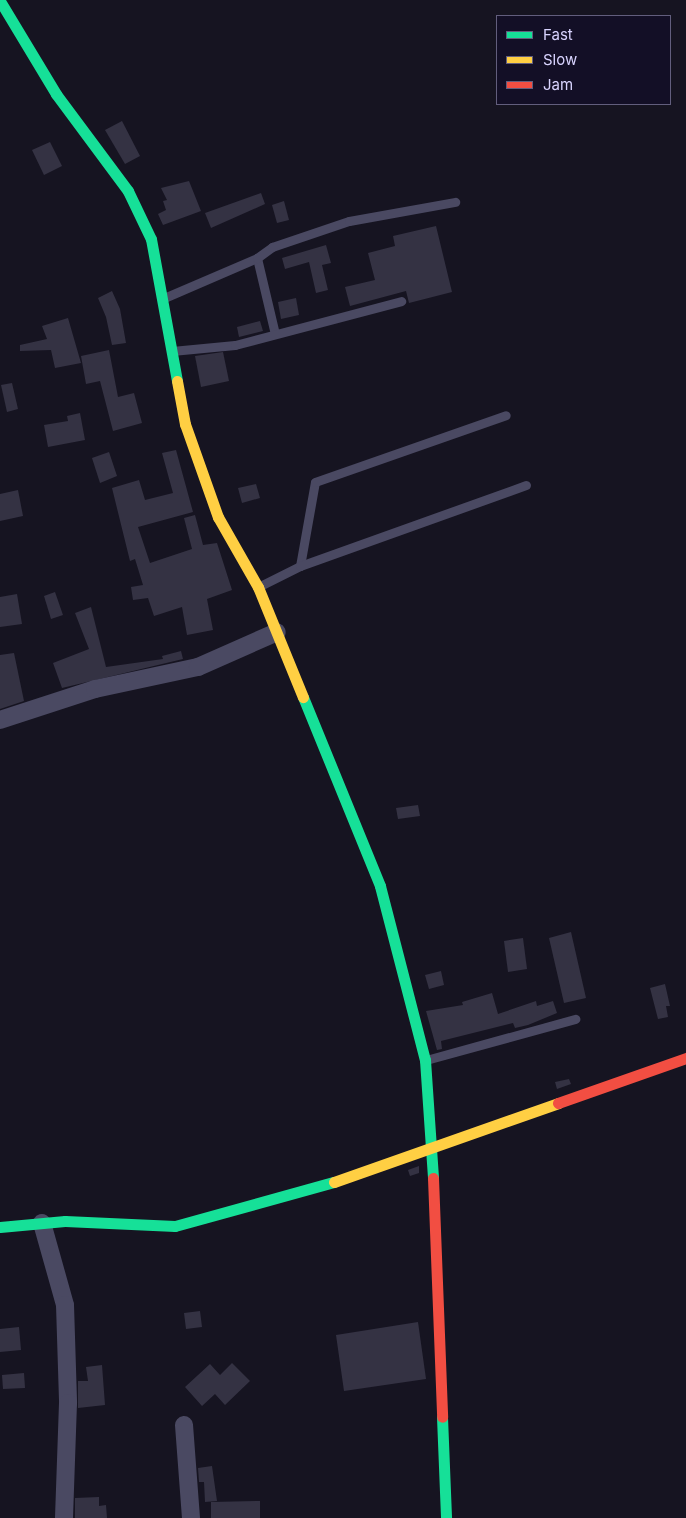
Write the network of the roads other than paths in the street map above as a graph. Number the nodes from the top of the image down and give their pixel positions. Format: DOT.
graph roads {
  1 [pos="0,1"];
  2 [pos="455,202"];
  3 [pos="257,258"];
  4 [pos="164,298"];
  5 [pos="401,301"];
  6 [pos="274,334"];
  7 [pos="172,351"];
  8 [pos="506,415"];
  9 [pos="526,486"];
  10 [pos="300,566"];
  11 [pos="258,587"];
  12 [pos="277,632"];
  13 [pos="0,720"];
  14 [pos="575,1020"];
  15 [pos="686,1058"];
  16 [pos="425,1060"];
  17 [pos="432,1147"];
  18 [pos="42,1223"];
  19 [pos="0,1227"];
  20 [pos="184,1425"];
  21 [pos="64,1518"];
  22 [pos="191,1518"];
  23 [pos="446,1518"];
  1 -- 4 [label="street"];
  2 -- 3 [label="lane"];
  3 -- 4 [label="lane"];
  3 -- 6 [label="lane"];
  4 -- 7 [label="street"];
  5 -- 6 [label="lane"];
  6 -- 7 [label="lane"];
  7 -- 11 [label="street"];
  8 -- 10 [label="lane"];
  9 -- 10 [label="lane"];
  10 -- 11 [label="lane"];
  11 -- 12 [label="street"];
  12 -- 13 [label="street"];
  12 -- 16 [label="street"];
  14 -- 16 [label="lane"];
  15 -- 17 [label="street"];
  16 -- 17 [label="street"];
  17 -- 18 [label="street"];
  17 -- 23 [label="street"];
  18 -- 19 [label="street"];
  18 -- 21 [label="street"];
  20 -- 22 [label="street"];
}
